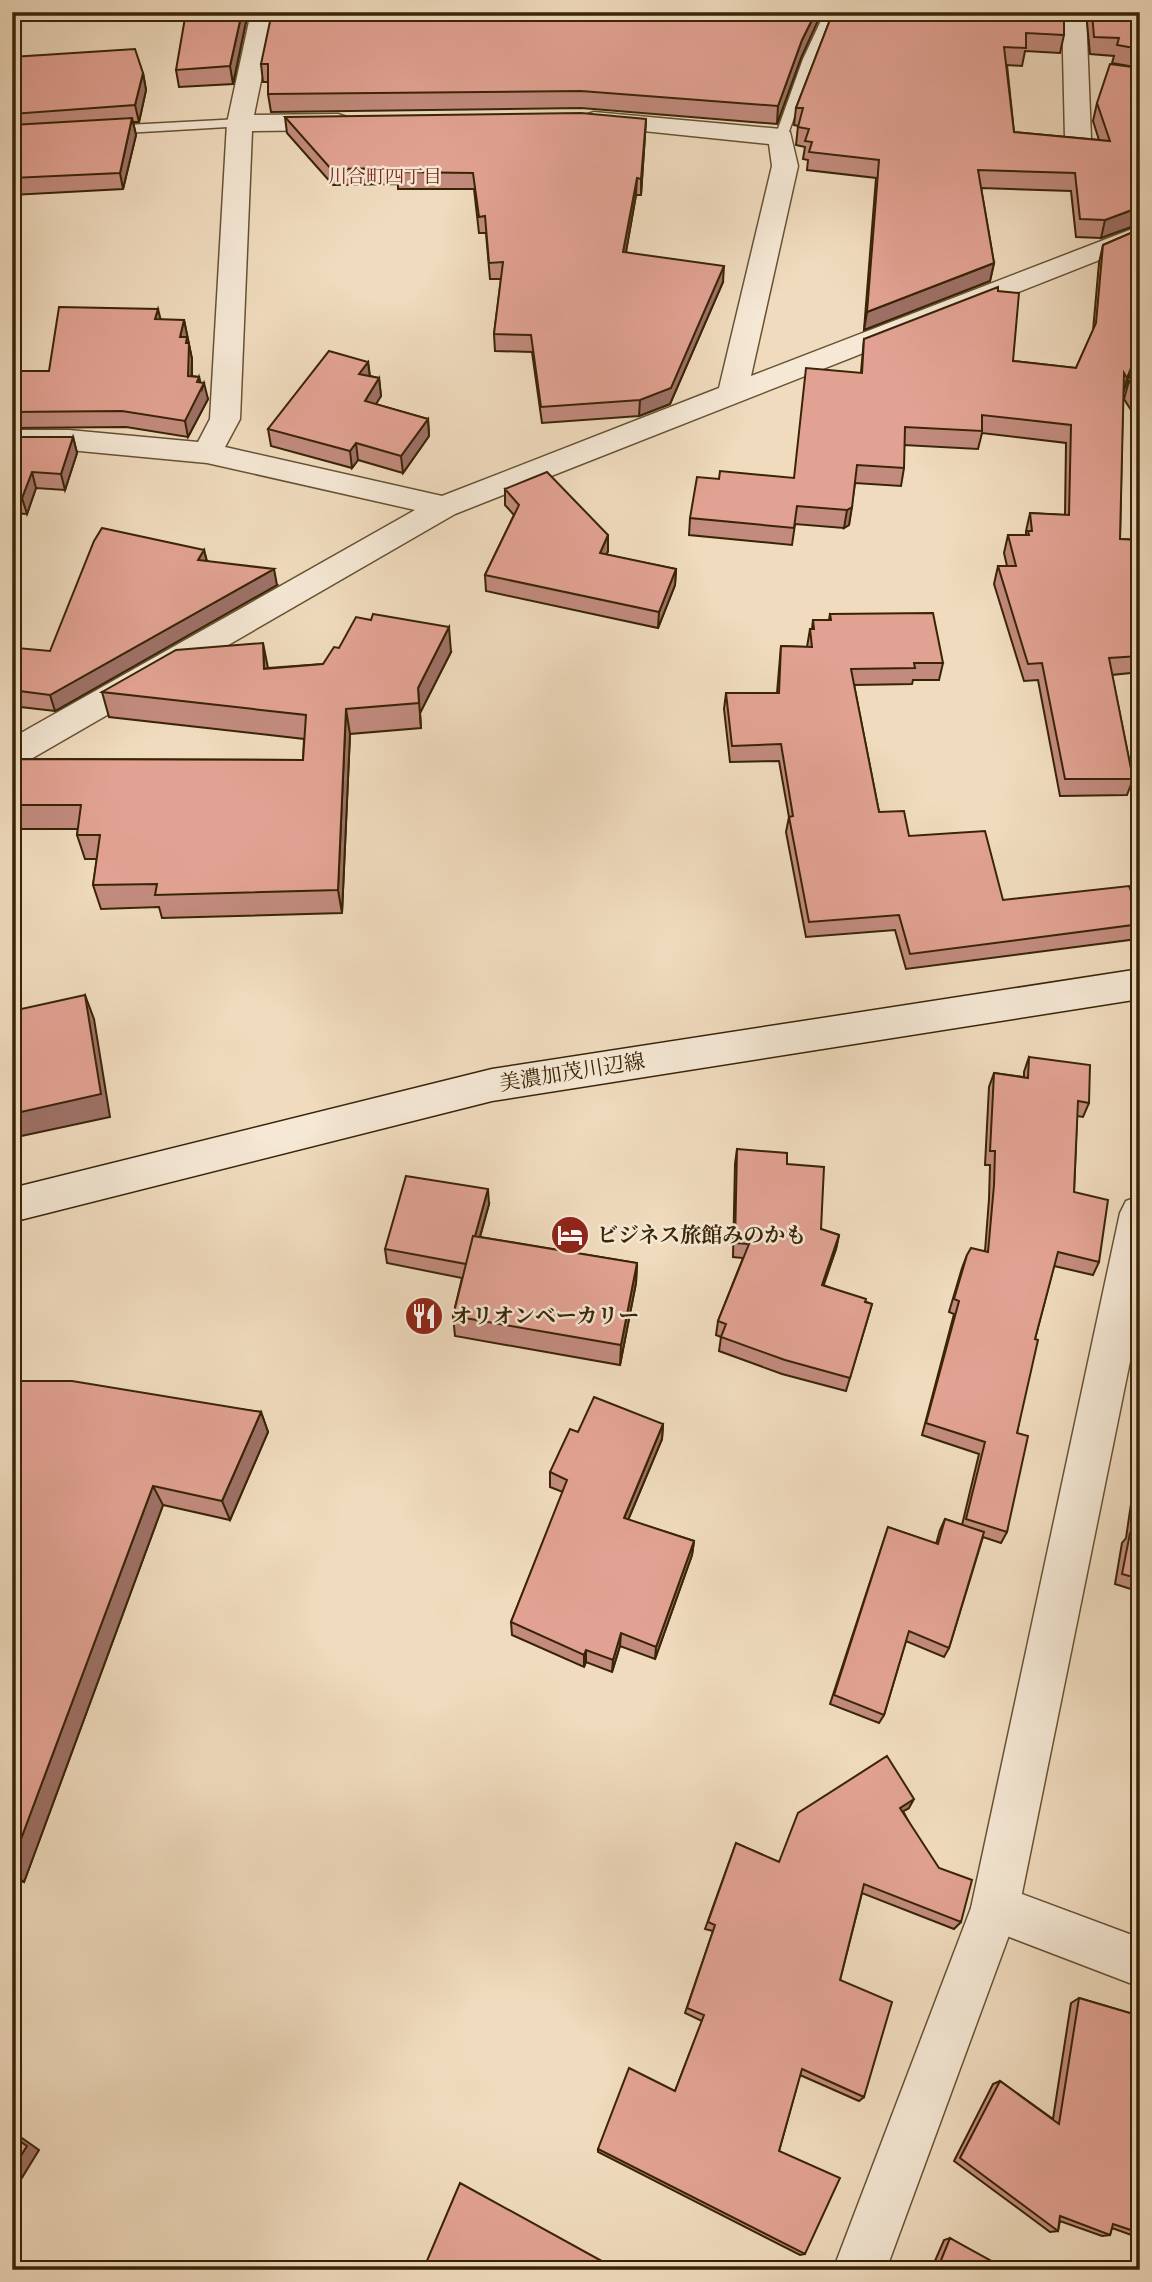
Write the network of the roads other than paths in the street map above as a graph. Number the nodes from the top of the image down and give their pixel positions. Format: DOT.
graph roads {
  1 [pos="264,12"];
  2 [pos="831,12"];
  3 [pos="1074,12"];
  4 [pos="1076,66"];
  5 [pos="1101,71"];
  6 [pos="567,119"];
  7 [pos="363,122"];
  8 [pos="240,123"];
  9 [pos="93,131"];
  10 [pos="781,137"];
  11 [pos="1077,138"];
  12 [pos="1140,234"];
  13 [pos="732,396"];
  14 [pos="12,440"];
  15 [pos="207,453"];
  16 [pos="444,508"];
  17 [pos="12,754"];
  18 [pos="1140,984"];
  19 [pos="12,1205"];
  20 [pos="1140,1213"];
  21 [pos="995,1908"];
  22 [pos="1140,1963"];
  23 [pos="859,2270"];
  1 -- 8 [label="street"];
  2 -- 10 [label="lane"];
  3 -- 4 [label="street"];
  4 -- 5 [label="street"];
  4 -- 11 [label="street"];
  6 -- 10 [label="street"];
  7 -- 8 [label="street"];
  8 -- 9 [label="lane"];
  8 -- 15 [label="street"];
  10 -- 13 [label="street"];
  12 -- 13 [label="street"];
  13 -- 16 [label="street"];
  14 -- 15 [label="street"];
  15 -- 16 [label="street"];
  16 -- 17 [label="street"];
  18 -- 19 [label="street, 美濃加茂川辺線"];
  20 -- 21 [label="street"];
  21 -- 22 [label="street"];
  21 -- 23 [label="street"];
}
